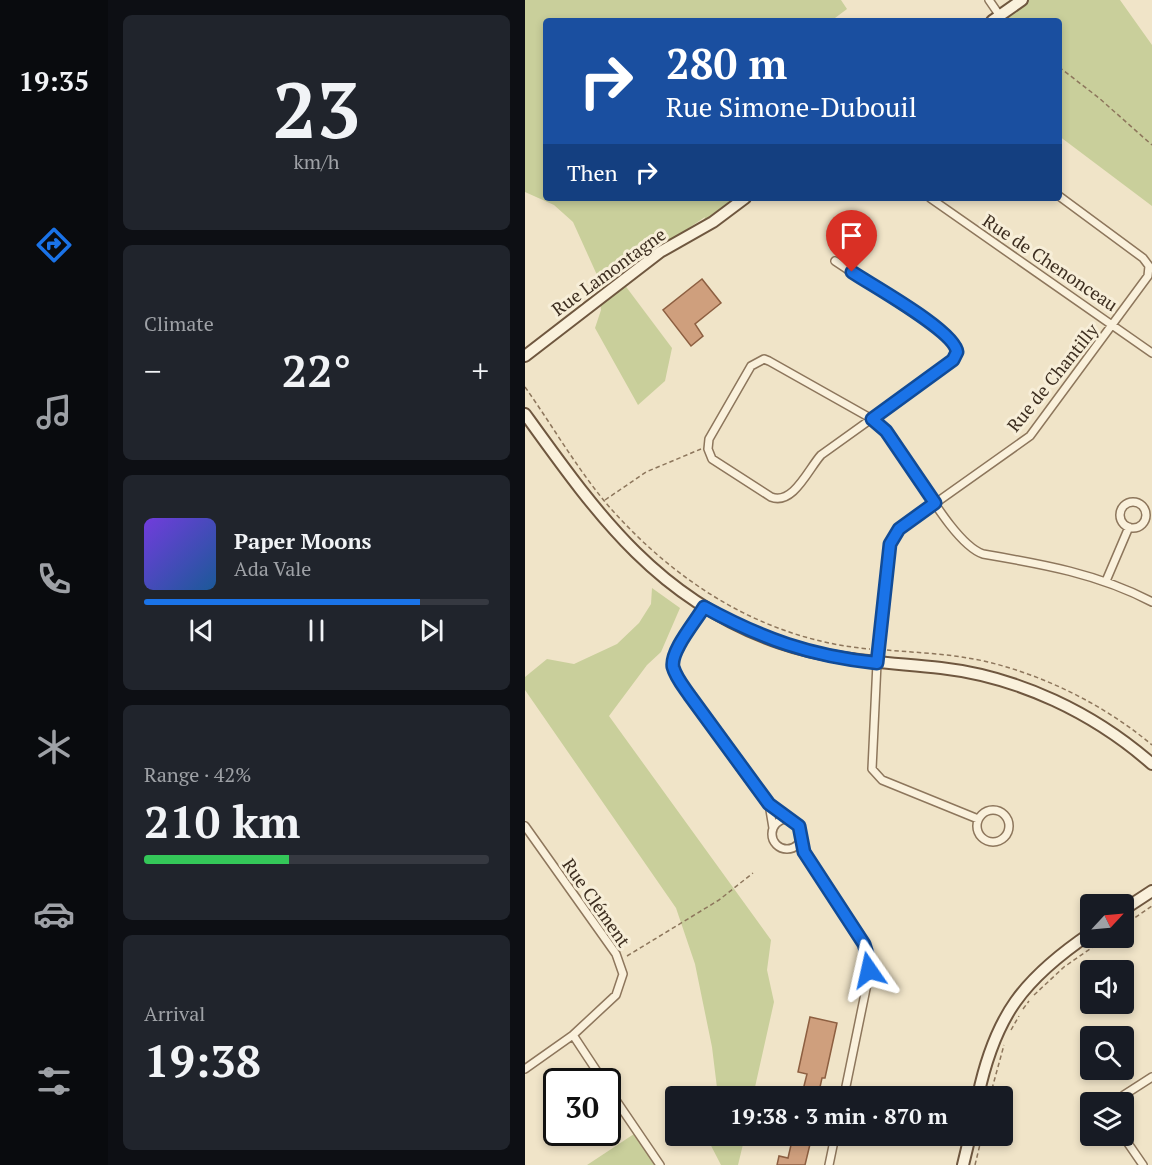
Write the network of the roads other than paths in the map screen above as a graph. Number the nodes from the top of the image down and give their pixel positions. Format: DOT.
graph roads {
  1 [pos="989,0"];
  2 [pos="1022,0"];
  3 [pos="996,18"];
  4 [pos="1062,198"];
  5 [pos="741,201"];
  6 [pos="934,201"];
  7 [pos="835,261"];
  8 [pos="1114,325"];
  9 [pos="1152,352"];
  10 [pos="525,356"];
  11 [pos="525,415"];
  12 [pos="872,419"];
  13 [pos="935,503"];
  14 [pos="1129,527"];
  15 [pos="1106,581"];
  16 [pos="1152,602"];
  17 [pos="704,607"];
  18 [pos="877,663"];
  19 [pos="1152,764"];
  20 [pos="769,804"];
  21 [pos="791,819"];
  22 [pos="978,819"];
  23 [pos="525,826"];
  24 [pos="773,828"];
  25 [pos="802,836"];
  26 [pos="788,848"];
  27 [pos="810,862"];
  28 [pos="1152,891"];
  29 [pos="1134,903"];
  30 [pos="1080,941"];
  31 [pos="573,1035"];
  32 [pos="595,1068"];
  33 [pos="525,1069"];
  34 [pos="1152,1077"];
  35 [pos="845,1086"];
  36 [pos="980,1086"];
  37 [pos="1129,1092"];
  38 [pos="621,1108"];
  39 [pos="833,1146"];
  40 [pos="967,1146"];
  41 [pos="1130,1146"];
  42 [pos="660,1165"];
  43 [pos="829,1165"];
  44 [pos="963,1165"];
  45 [pos="1143,1165"];
  1 -- 3 [label="street"];
  2 -- 3 [label="street"];
  4 -- 8 [label="street, Rue de Chantilly"];
  5 -- 10 [label="street, Rue Lamontagne"];
  6 -- 8 [label="street, Rue de Chenonceau"];
  7 -- 12 [label="street"];
  8 -- 9 [label="street, Rue de Chenonceau"];
  8 -- 13 [label="street, Rue de Chantilly"];
  11 -- 17 [label="street"];
  12 -- 12 [label="street"];
  12 -- 13 [label="street"];
  13 -- 15 [label="street"];
  13 -- 18 [label="street, Rue de Chantilly"];
  14 -- 15 [label="street"];
  15 -- 16 [label="street"];
  17 -- 18 [label="street"];
  17 -- 20 [label="street"];
  18 -- 19 [label="street"];
  18 -- 22 [label="street, Rue de Chantilly"];
  20 -- 21 [label="street"];
  20 -- 24 [label="street"];
  21 -- 24 [label="street"];
  21 -- 25 [label="street"];
  22 -- 22 [label="street"];
  23 -- 31 [label="street, Rue Clément"];
  24 -- 26 [label="street"];
  25 -- 26 [label="street"];
  25 -- 27 [label="street"];
  26 -- 27 [label="street"];
  27 -- 35 [label="street"];
  28 -- 29 [label="street"];
  30 -- 36 [label="street"];
  31 -- 32 [label="street"];
  31 -- 33 [label="street, Rue Clément"];
  34 -- 37 [label="street"];
  38 -- 42 [label="street"];
  39 -- 43 [label="street"];
  40 -- 44 [label="street"];
  41 -- 45 [label="street"];
}
